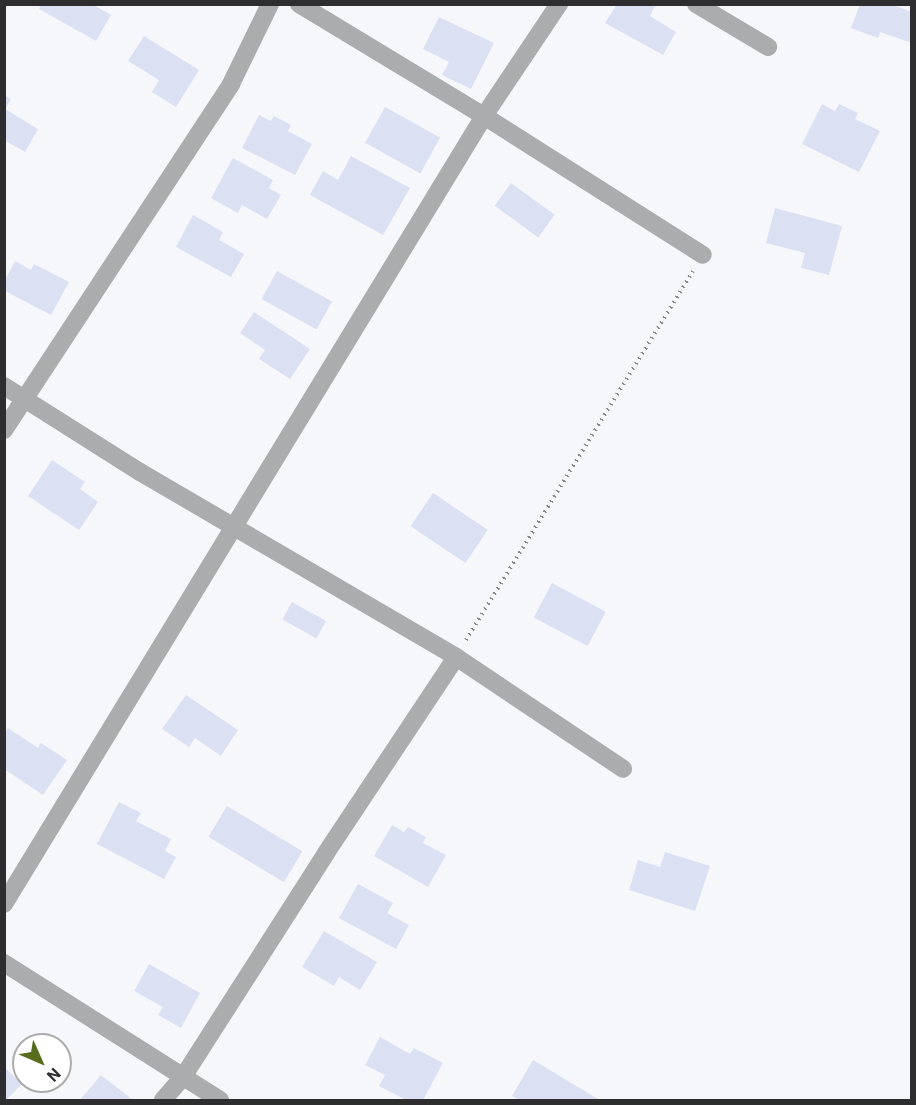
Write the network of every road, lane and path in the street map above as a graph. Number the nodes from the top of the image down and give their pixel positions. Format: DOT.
graph roads {
  1 [pos="270,4"];
  2 [pos="299,4"];
  3 [pos="559,4"];
  4 [pos="696,4"];
  5 [pos="768,47"];
  6 [pos="484,116"];
  7 [pos="703,255"];
  8 [pos="4,386"];
  9 [pos="24,399"];
  10 [pos="4,430"];
  11 [pos="236,526"];
  12 [pos="456,657"];
  13 [pos="622,769"];
  14 [pos="4,904"];
  15 [pos="4,963"];
  16 [pos="183,1077"];
  17 [pos="163,1101"];
  18 [pos="220,1101"];
  1 -- 9 [label="street"];
  2 -- 6 [label="street"];
  3 -- 6 [label="street"];
  4 -- 5 [label="street"];
  6 -- 7 [label="street"];
  6 -- 11 [label="street"];
  7 -- 12 [label="path"];
  8 -- 9 [label="street"];
  9 -- 10 [label="street"];
  9 -- 11 [label="street"];
  11 -- 12 [label="street"];
  11 -- 14 [label="street"];
  12 -- 13 [label="street"];
  12 -- 16 [label="street"];
  15 -- 16 [label="street"];
  16 -- 17 [label="street"];
  16 -- 18 [label="street"];
}
